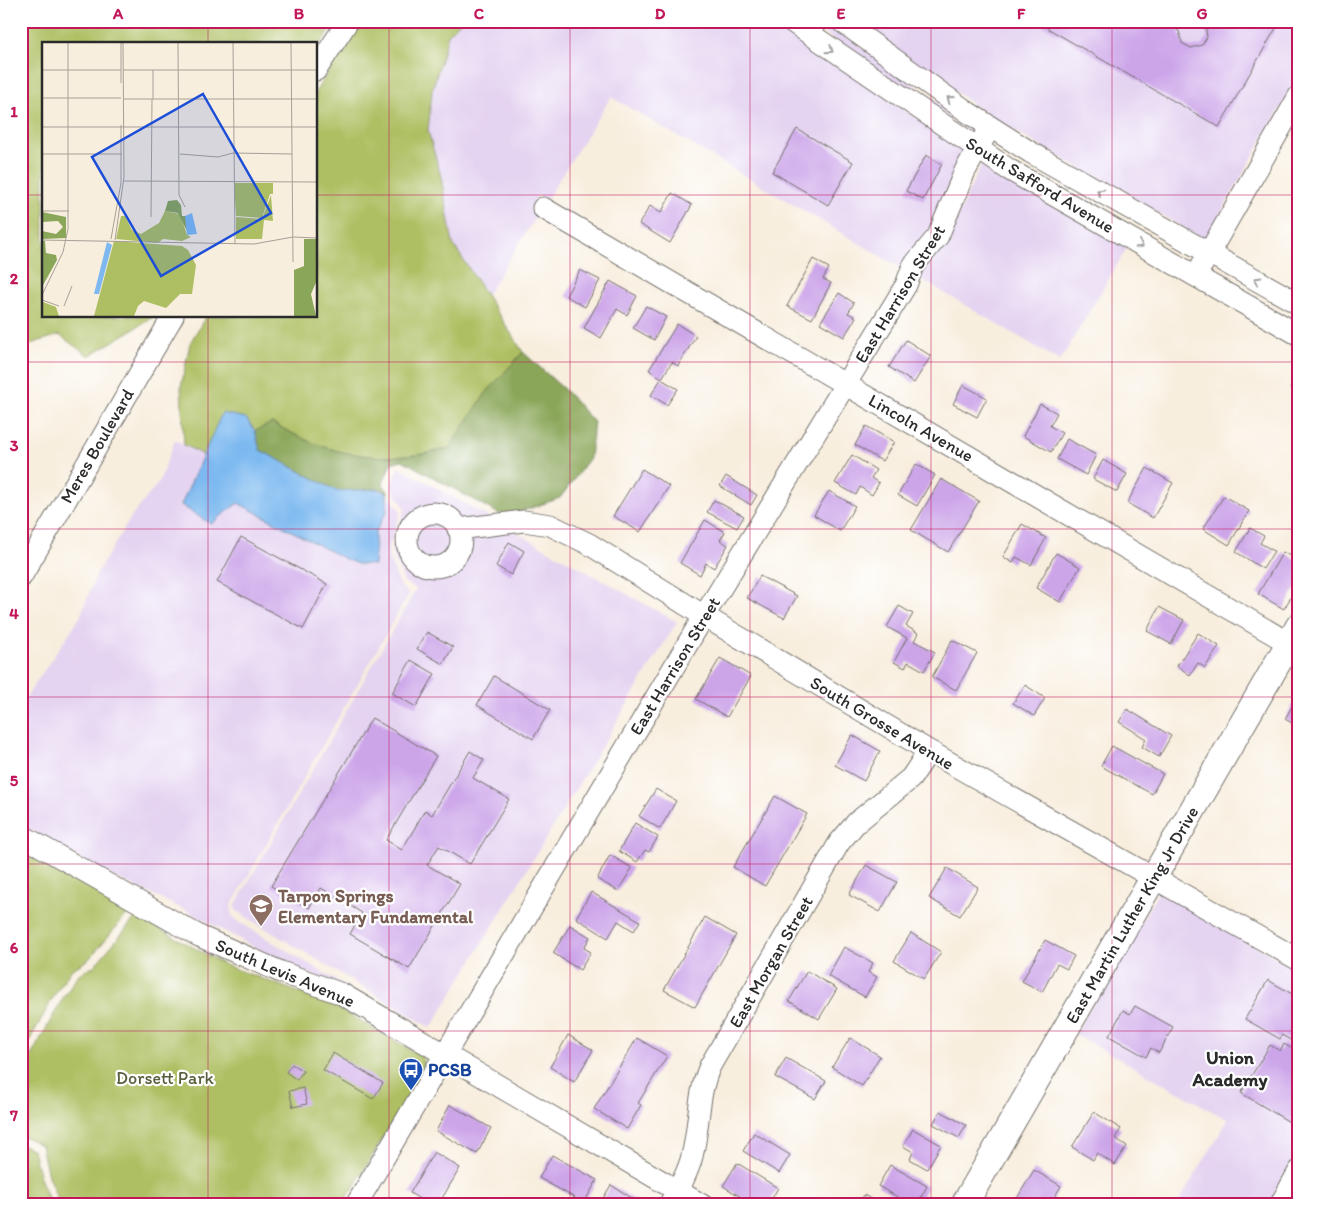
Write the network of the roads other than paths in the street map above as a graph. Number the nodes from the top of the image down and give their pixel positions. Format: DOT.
graph roads {
  1 [pos="348,21"];
  2 [pos="791,21"];
  3 [pos="841,21"];
  4 [pos="318,67"];
  5 [pos="1299,96"];
  6 [pos="990,127"];
  7 [pos="978,148"];
  8 [pos="543,208"];
  9 [pos="1210,253"];
  10 [pos="1196,277"];
  11 [pos="1299,304"];
  12 [pos="172,318"];
  13 [pos="1299,335"];
  14 [pos="845,384"];
  15 [pos="458,529"];
  16 [pos="21,577"];
  17 [pos="704,616"];
  18 [pos="1295,640"];
  19 [pos="929,751"];
  20 [pos="21,835"];
  21 [pos="1154,878"];
  22 [pos="1299,960"];
  23 [pos="446,1054"];
  24 [pos="1299,1171"];
  25 [pos="674,1198"];
  26 [pos="356,1205"];
  27 [pos="702,1205"];
  28 [pos="964,1205"];
  29 [pos="1280,1205"];
  1 -- 4 [label="street"];
  2 -- 7 [label="street, South Safford Avenue, one-way"];
  6 -- 3 [label="street, South Safford Avenue, one-way"];
  5 -- 9 [label="street"];
  6 -- 7 [label="street, East Harrison Street"];
  9 -- 6 [label="street, South Safford Avenue, one-way"];
  7 -- 10 [label="street, South Safford Avenue, one-way"];
  7 -- 14 [label="street, East Harrison Street"];
  8 -- 14 [label="street, Lincoln Avenue"];
  9 -- 10 [label="street"];
  11 -- 9 [label="street, South Safford Avenue, one-way"];
  10 -- 13 [label="street, South Safford Avenue"];
  12 -- 16 [label="street, Meres Boulevard"];
  14 -- 17 [label="street, East Harrison Street"];
  14 -- 18 [label="street, Lincoln Avenue"];
  15 -- 17 [label="street, South Grosse Avenue"];
  17 -- 19 [label="street, South Grosse Avenue"];
  17 -- 23 [label="street, East Harrison Street"];
  18 -- 21 [label="street, East Martin Luther King Jr Drive"];
  19 -- 21 [label="street, South Grosse Avenue"];
  19 -- 25 [label="street, East Morgan Street"];
  20 -- 23 [label="street, South Levis Avenue"];
  21 -- 22 [label="street, South Grosse Avenue"];
  21 -- 28 [label="street, East Martin Luther King Jr Drive"];
  23 -- 25 [label="street, South Levis Avenue"];
  23 -- 26 [label="street, East Harrison Street"];
  24 -- 29 [label="street"];
  25 -- 27 [label="street, South Levis Avenue"];
}
